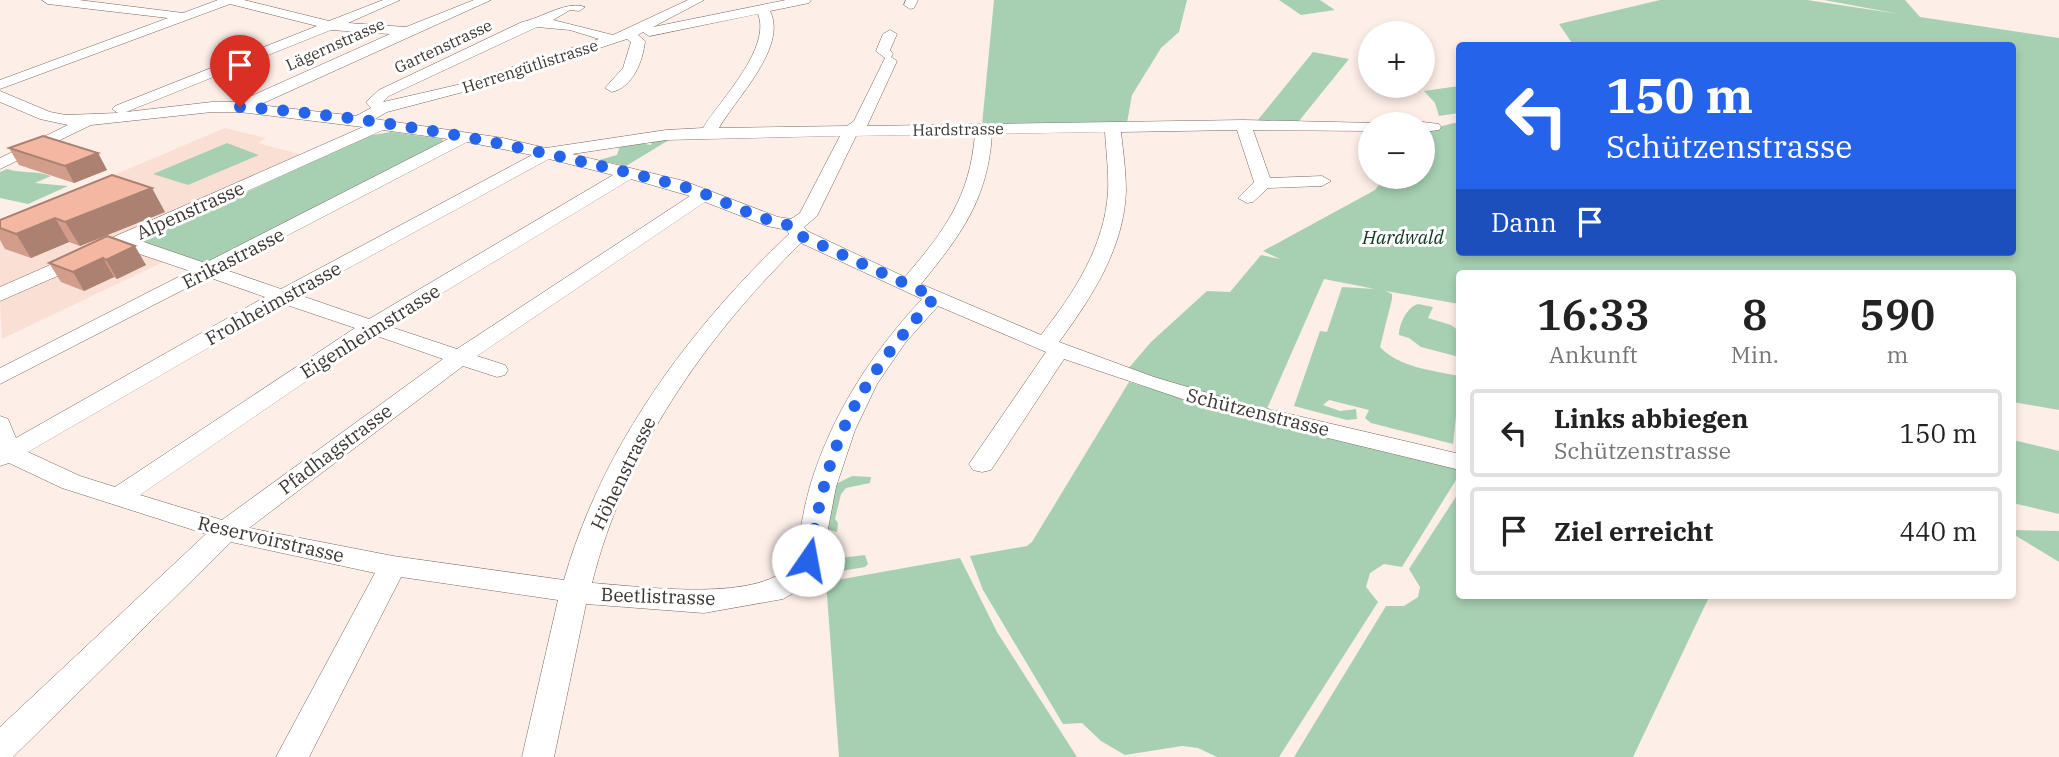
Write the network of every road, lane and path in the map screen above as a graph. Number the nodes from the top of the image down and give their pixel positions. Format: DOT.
graph roads {
  1 [pos="48,0"];
  2 [pos="229,0"];
  3 [pos="394,0"];
  4 [pos="485,0"];
  5 [pos="698,0"];
  6 [pos="804,0"];
  7 [pos="579,7"];
  8 [pos="761,10"];
  9 [pos="184,17"];
  10 [pos="538,23"];
  11 [pos="332,26"];
  12 [pos="406,32"];
  13 [pos="628,34"];
  14 [pos="890,34"];
  15 [pos="613,39"];
  16 [pos="0,85"];
  17 [pos="612,88"];
  18 [pos="0,96"];
  19 [pos="240,107"];
  20 [pos="381,117"];
  21 [pos="89,121"];
  22 [pos="1244,125"];
  23 [pos="1112,126"];
  24 [pos="1358,126"];
  25 [pos="984,128"];
  26 [pos="850,132"];
  27 [pos="708,133"];
  28 [pos="465,137"];
  29 [pos="548,153"];
  30 [pos="0,164"];
  31 [pos="628,173"];
  32 [pos="1322,181"];
  33 [pos="1263,183"];
  34 [pos="705,194"];
  35 [pos="1247,198"];
  36 [pos="796,230"];
  37 [pos="121,241"];
  38 [pos="206,271"];
  39 [pos="922,291"];
  40 [pos="0,295"];
  41 [pos="281,297"];
  42 [pos="371,327"];
  43 [pos="1052,348"];
  44 [pos="460,356"];
  45 [pos="497,370"];
  46 [pos="0,377"];
  47 [pos="0,424"];
  48 [pos="4,455"];
  49 [pos="1456,461"];
  50 [pos="982,464"];
  51 [pos="117,498"];
  52 [pos="226,531"];
  53 [pos="393,566"];
  54 [pos="574,592"];
  55 [pos="0,748"];
  56 [pos="292,757"];
  57 [pos="538,757"];
  1 -- 9 [label="street"];
  2 -- 9 [label="street"];
  2 -- 11 [label="street"];
  3 -- 11 [label="street"];
  4 -- 12 [label="street, Lägernstrasse"];
  5 -- 13 [label="street, Herrengütlistrasse"];
  6 -- 8 [label="street"];
  7 -- 10 [label="street, Gartenstrasse"];
  8 -- 13 [label="street"];
  8 -- 27 [label="street"];
  9 -- 16 [label="street"];
  10 -- 15 [label="street"];
  10 -- 20 [label="street, Gartenstrasse"];
  11 -- 12 [label="street"];
  11 -- 21 [label="street"];
  12 -- 19 [label="street, Lägernstrasse"];
  13 -- 15 [label="street, Herrengütlistrasse"];
  13 -- 17 [label="street"];
  14 -- 26 [label="street, Höhenstrasse"];
  15 -- 20 [label="street, Herrengütlistrasse"];
  18 -- 21 [label="street, Schützenstrasse"];
  19 -- 20 [label="street, Schützenstrasse"];
  19 -- 21 [label="street, Schützenstrasse"];
  20 -- 28 [label="street, Schützenstrasse"];
  20 -- 37 [label="street, Alpenstrasse"];
  21 -- 30 [label="street"];
  22 -- 23 [label="street, Hardstrasse"];
  22 -- 24 [label="street, Hardstrasse"];
  22 -- 33 [label="street"];
  23 -- 25 [label="street, Hardstrasse"];
  23 -- 43 [label="street"];
  25 -- 26 [label="street, Hardstrasse"];
  25 -- 39 [label="street, Beetlistrasse"];
  26 -- 27 [label="street, Hardstrasse"];
  26 -- 36 [label="street, Höhenstrasse"];
  27 -- 29 [label="street, Hardstrasse"];
  28 -- 29 [label="street, Schützenstrasse"];
  28 -- 38 [label="street, Erikastrasse"];
  29 -- 31 [label="street, Schützenstrasse"];
  29 -- 41 [label="street, Frohheimstrasse"];
  31 -- 34 [label="street, Schützenstrasse"];
  31 -- 42 [label="street, Eigenheimstrasse"];
  32 -- 33 [label="street"];
  33 -- 35 [label="street"];
  34 -- 36 [label="street, Schützenstrasse"];
  34 -- 44 [label="street, Pfadhagstrasse"];
  36 -- 39 [label="street, Schützenstrasse"];
  36 -- 54 [label="street, Höhenstrasse"];
  37 -- 38 [label="street"];
  37 -- 40 [label="street, Alpenstrasse"];
  38 -- 41 [label="street"];
  38 -- 46 [label="street, Erikastrasse"];
  39 -- 43 [label="street, Schützenstrasse"];
  39 -- 54 [label="street, Beetlistrasse"];
  41 -- 42 [label="street"];
  41 -- 48 [label="street, Frohheimstrasse"];
  42 -- 44 [label="street"];
  42 -- 51 [label="street, Eigenheimstrasse"];
  43 -- 49 [label="street, Schützenstrasse"];
  43 -- 50 [label="street"];
  44 -- 45 [label="street"];
  44 -- 52 [label="street, Pfadhagstrasse"];
  47 -- 48 [label="street"];
  48 -- 51 [label="street, Reservoirstrasse"];
  51 -- 52 [label="street, Reservoirstrasse"];
  52 -- 53 [label="street, Reservoirstrasse"];
  52 -- 55 [label="street, Pfadhagstrasse"];
  53 -- 54 [label="street, Reservoirstrasse"];
  53 -- 56 [label="street"];
  54 -- 57 [label="street, Höhenstrasse"];
}
